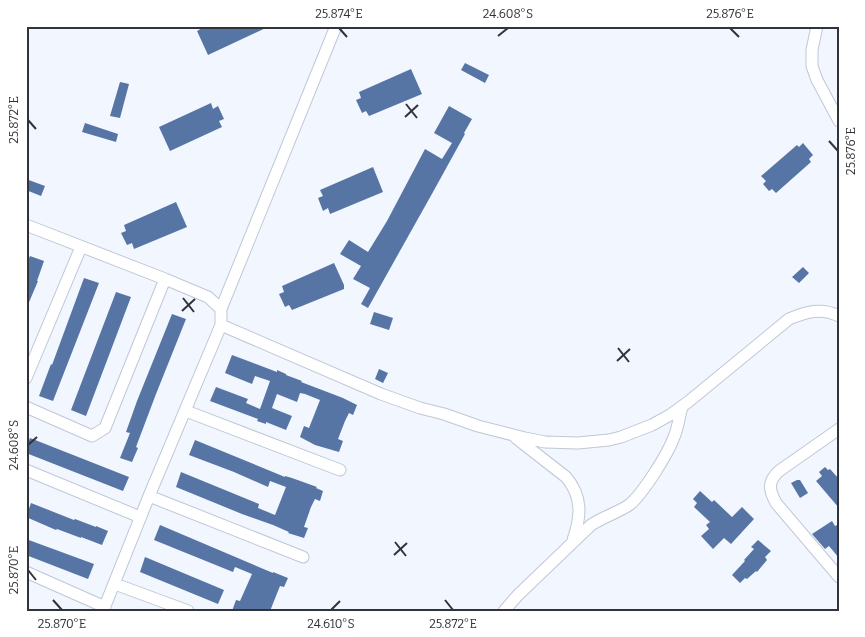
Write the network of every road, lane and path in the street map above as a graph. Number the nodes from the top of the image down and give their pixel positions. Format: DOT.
graph roads {
  1 [pos="336,26"];
  2 [pos="817,26"];
  3 [pos="839,121"];
  4 [pos="26,225"];
  5 [pos="81,247"];
  6 [pos="165,279"];
  7 [pos="221,309"];
  8 [pos="839,316"];
  9 [pos="221,325"];
  10 [pos="26,378"];
  11 [pos="26,407"];
  12 [pos="682,407"];
  13 [pos="186,411"];
  14 [pos="839,429"];
  15 [pos="513,436"];
  16 [pos="26,470"];
  17 [pos="340,470"];
  18 [pos="148,496"];
  19 [pos="140,517"];
  20 [pos="571,544"];
  21 [pos="303,557"];
  22 [pos="26,572"];
  23 [pos="839,577"];
  24 [pos="114,584"];
  25 [pos="104,609"];
  26 [pos="188,611"];
  27 [pos="504,611"];
  1 -- 7 [label="street"];
  2 -- 3 [label="street"];
  4 -- 5 [label="street"];
  5 -- 6 [label="street"];
  5 -- 10 [label="street"];
  6 -- 7 [label="street"];
  6 -- 11 [label="street"];
  7 -- 9 [label="street"];
  8 -- 12 [label="street"];
  9 -- 13 [label="street"];
  9 -- 15 [label="street"];
  12 -- 15 [label="street"];
  12 -- 20 [label="street"];
  13 -- 17 [label="street"];
  13 -- 18 [label="street"];
  14 -- 23 [label="street"];
  15 -- 20 [label="street"];
  16 -- 19 [label="street"];
  18 -- 19 [label="street"];
  18 -- 21 [label="street"];
  19 -- 24 [label="street"];
  20 -- 27 [label="street"];
  22 -- 25 [label="street"];
  24 -- 25 [label="street"];
  24 -- 26 [label="street"];
}
